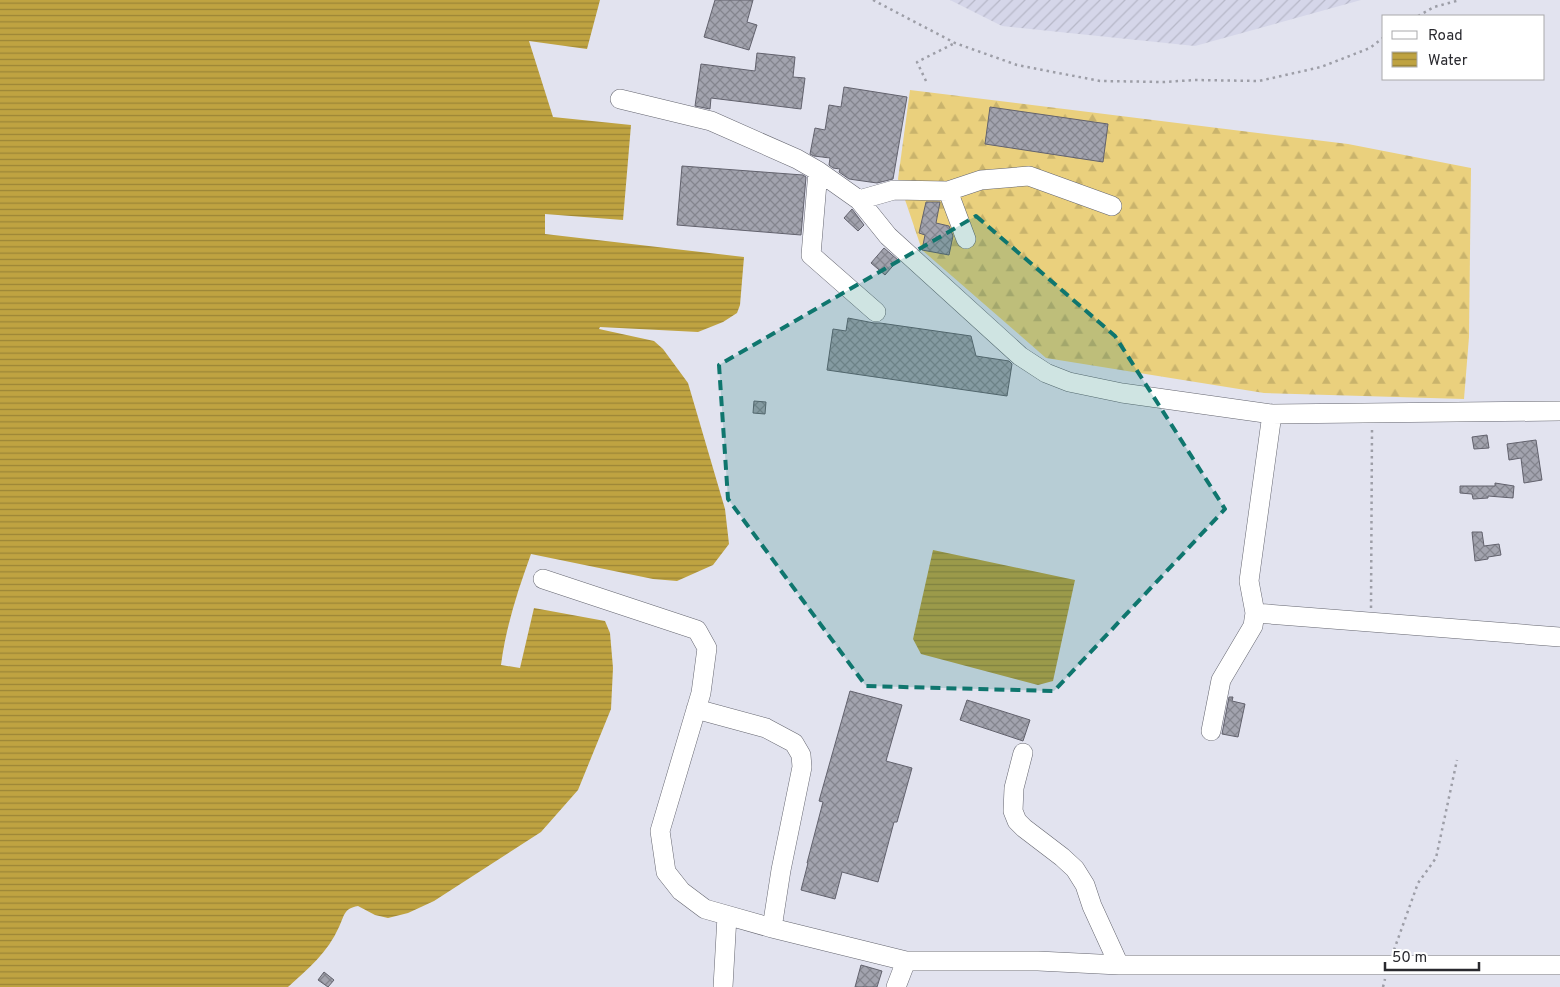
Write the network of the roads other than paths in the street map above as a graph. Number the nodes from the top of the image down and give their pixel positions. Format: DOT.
graph roads {
  1 [pos="620,99"];
  2 [pos="818,171"];
  3 [pos="948,190"];
  4 [pos="859,200"];
  5 [pos="1112,206"];
  6 [pos="966,239"];
  7 [pos="876,312"];
  8 [pos="1560,411"];
  9 [pos="1272,414"];
  10 [pos="543,580"];
  11 [pos="1254,613"];
  12 [pos="1560,637"];
  13 [pos="696,709"];
  14 [pos="1211,731"];
  15 [pos="1023,753"];
  16 [pos="727,916"];
  17 [pos="772,928"];
  18 [pos="906,961"];
  19 [pos="1119,965"];
  20 [pos="1560,965"];
  21 [pos="723,987"];
  22 [pos="896,987"];
  1 -- 2 [label="street"];
  2 -- 4 [label="street"];
  2 -- 7 [label="street"];
  3 -- 4 [label="street"];
  3 -- 5 [label="street"];
  3 -- 6 [label="street"];
  4 -- 9 [label="street"];
  8 -- 9 [label="street"];
  9 -- 11 [label="street"];
  10 -- 13 [label="street"];
  11 -- 12 [label="street"];
  11 -- 14 [label="street"];
  13 -- 16 [label="street"];
  13 -- 17 [label="street"];
  15 -- 19 [label="street"];
  16 -- 17 [label="street"];
  16 -- 21 [label="street"];
  17 -- 18 [label="street"];
  18 -- 19 [label="street"];
  18 -- 22 [label="street"];
  19 -- 20 [label="street"];
}
